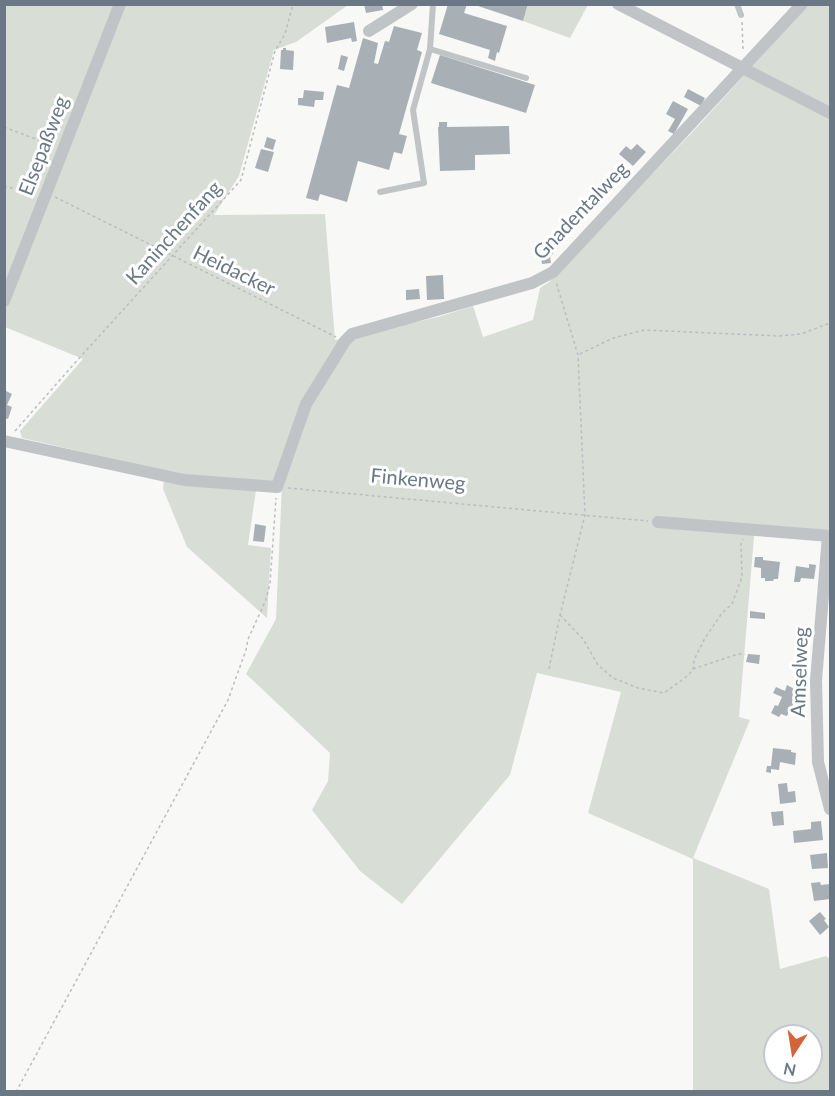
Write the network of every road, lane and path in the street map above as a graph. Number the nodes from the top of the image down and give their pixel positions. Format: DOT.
graph roads {
  1 [pos="120,4"];
  2 [pos="293,4"];
  3 [pos="412,4"];
  4 [pos="433,4"];
  5 [pos="618,4"];
  6 [pos="736,4"];
  7 [pos="802,4"];
  8 [pos="741,15"];
  9 [pos="369,31"];
  10 [pos="430,49"];
  11 [pos="743,52"];
  12 [pos="743,69"];
  13 [pos="526,78"];
  14 [pos="831,113"];
  15 [pos="4,127"];
  16 [pos="64,149"];
  17 [pos="4,186"];
  18 [pos="380,192"];
  19 [pos="47,193"];
  20 [pos="172,256"];
  21 [pos="553,272"];
  22 [pos="4,301"];
  23 [pos="831,323"];
  24 [pos="345,341"];
  25 [pos="578,354"];
  26 [pos="6,441"];
  27 [pos="277,487"];
  28 [pos="585,515"];
  29 [pos="658,522"];
  30 [pos="746,529"];
  31 [pos="829,536"];
  32 [pos="560,615"];
  33 [pos="745,654"];
  34 [pos="549,669"];
  35 [pos="693,670"];
  36 [pos="816,680"];
  37 [pos="831,682"];
  38 [pos="831,809"];
  39 [pos="16,1092"];
  1 -- 16 [label="street, Elsepaßweg"];
  2 -- 20 [label="path, Kaninchenfang"];
  3 -- 9 [label="street"];
  4 -- 10 [label="lane"];
  5 -- 12 [label="street"];
  6 -- 8 [label="lane"];
  7 -- 12 [label="street, Gnadentalweg"];
  8 -- 11 [label="path"];
  10 -- 13 [label="lane"];
  10 -- 18 [label="lane"];
  12 -- 14 [label="street"];
  12 -- 21 [label="street, Gnadentalweg"];
  15 -- 16 [label="path"];
  16 -- 19 [label="street, Elsepaßweg"];
  17 -- 19 [label="path"];
  19 -- 20 [label="path, Heidacker"];
  19 -- 22 [label="street, Elsepaßweg"];
  20 -- 24 [label="path, Heidacker"];
  20 -- 26 [label="path, Kaninchenfang"];
  21 -- 24 [label="street, Gnadentalweg"];
  21 -- 25 [label="path"];
  23 -- 25 [label="path"];
  24 -- 27 [label="street"];
  25 -- 28 [label="path"];
  26 -- 27 [label="street"];
  27 -- 28 [label="path, Finkenweg"];
  27 -- 39 [label="path"];
  28 -- 29 [label="path, Finkenweg"];
  28 -- 32 [label="path"];
  29 -- 30 [label="street"];
  30 -- 31 [label="street"];
  30 -- 35 [label="path"];
  31 -- 36 [label="street, Amselweg"];
  32 -- 34 [label="path"];
  32 -- 35 [label="path"];
  33 -- 35 [label="path"];
  36 -- 37 [label="street"];
  36 -- 38 [label="street, Amselweg"];
}
